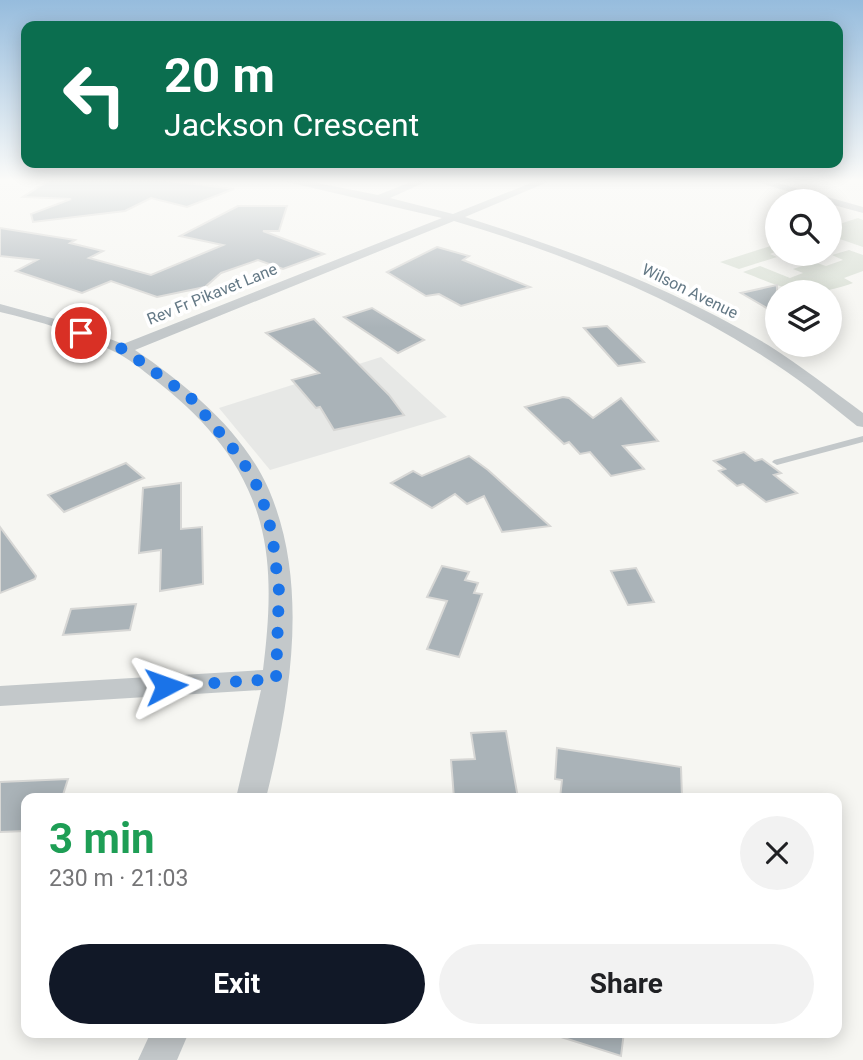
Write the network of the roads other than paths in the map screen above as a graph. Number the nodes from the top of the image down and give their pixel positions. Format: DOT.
graph roads {
  1 [pos="422,228"];
  2 [pos="491,228"];
  3 [pos="0,308"];
  4 [pos="123,349"];
  5 [pos="863,422"];
  6 [pos="863,439"];
  7 [pos="777,461"];
  8 [pos="276,679"];
  9 [pos="0,696"];
  10 [pos="252,793"];
  11 [pos="168,1038"];
  12 [pos="157,1060"];
  1 -- 4 [label="street, Rev Fr Pikavet Lane"];
  2 -- 5 [label="street, Wilson Avenue"];
  3 -- 4 [label="street"];
  4 -- 8 [label="street"];
  6 -- 7 [label="lane"];
  8 -- 9 [label="street"];
  8 -- 10 [label="street"];
  11 -- 12 [label="street"];
}
